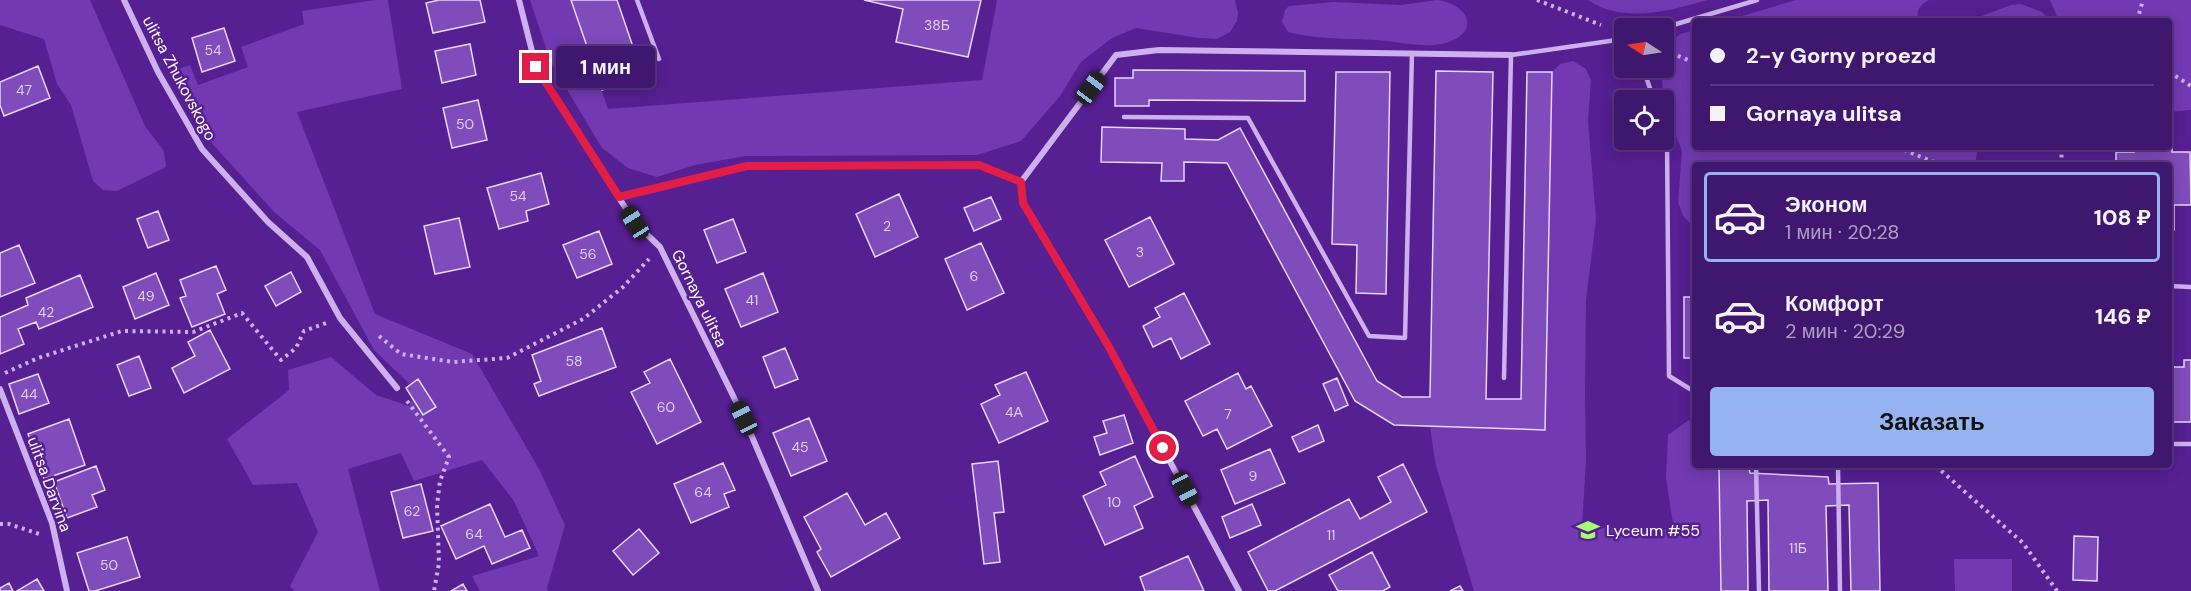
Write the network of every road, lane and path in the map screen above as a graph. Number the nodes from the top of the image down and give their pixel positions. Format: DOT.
graph roads {
  1 [pos="124,0"];
  2 [pos="519,0"];
  3 [pos="637,0"];
  4 [pos="1538,0"];
  5 [pos="1757,0"];
  6 [pos="2143,0"];
  7 [pos="1697,18"];
  8 [pos="2138,18"];
  9 [pos="1692,19"];
  10 [pos="1674,25"];
  11 [pos="1603,26"];
  12 [pos="1614,40"];
  13 [pos="1412,53"];
  14 [pos="1674,54"];
  15 [pos="1511,55"];
  16 [pos="659,59"];
  17 [pos="1692,62"];
  18 [pos="2172,74"];
  19 [pos="2191,87"];
  20 [pos="1124,117"];
  21 [pos="1667,150"];
  22 [pos="1904,150"];
  23 [pos="1934,162"];
  24 [pos="1021,182"];
  25 [pos="619,197"];
  26 [pos="660,247"];
  27 [pos="2172,286"];
  28 [pos="2191,287"];
  29 [pos="340,318"];
  30 [pos="377,334"];
  31 [pos="0,375"];
  32 [pos="1504,378"];
  33 [pos="397,388"];
  34 [pos="0,389"];
  35 [pos="1692,390"];
  36 [pos="2172,444"];
  37 [pos="2191,444"];
  38 [pos="1756,468"];
  39 [pos="1838,468"];
  40 [pos="1938,468"];
  41 [pos="0,524"];
  42 [pos="56,540"];
  43 [pos="67,591"];
  44 [pos="434,591"];
  45 [pos="818,591"];
  46 [pos="1239,591"];
  47 [pos="1759,591"];
  48 [pos="1840,591"];
  49 [pos="2057,591"];
  1 -- 29 [label="street, ulitsa Zhukovskogo"];
  2 -- 25 [label="street, Gornaya ulitsa"];
  3 -- 16 [label="lane"];
  4 -- 11 [label="path"];
  5 -- 7 [label="lane"];
  6 -- 8 [label="path"];
  9 -- 10 [label="lane"];
  12 -- 15 [label="lane"];
  13 -- 15 [label="street"];
  13 -- 20 [label="lane"];
  13 -- 24 [label="street"];
  14 -- 17 [label="path"];
  15 -- 32 [label="lane"];
  18 -- 19 [label="path"];
  21 -- 35 [label="lane"];
  22 -- 23 [label="path"];
  24 -- 25 [label="street"];
  24 -- 46 [label="street"];
  25 -- 26 [label="street, Gornaya ulitsa"];
  26 -- 30 [label="path"];
  26 -- 45 [label="street, Gornaya ulitsa"];
  27 -- 28 [label="lane"];
  29 -- 31 [label="path"];
  29 -- 33 [label="street, ulitsa Zhukovskogo"];
  33 -- 44 [label="path"];
  34 -- 42 [label="street, ulitsa Darvina"];
  36 -- 37 [label="lane"];
  38 -- 47 [label="lane"];
  39 -- 48 [label="lane"];
  40 -- 49 [label="path"];
  41 -- 42 [label="path"];
  42 -- 43 [label="street, ulitsa Darvina"];
}
